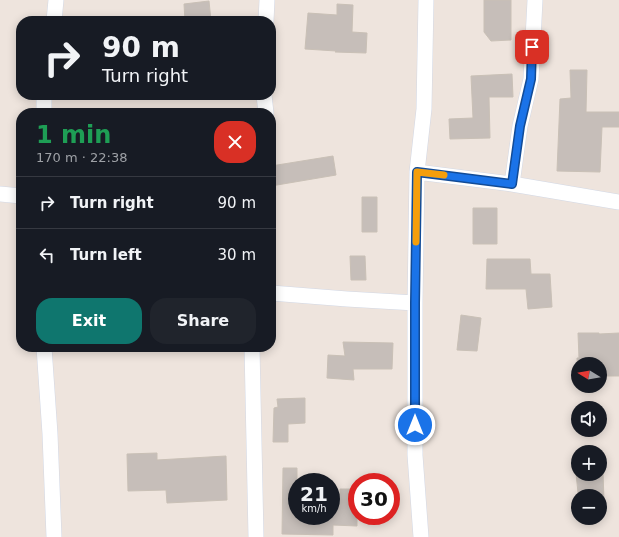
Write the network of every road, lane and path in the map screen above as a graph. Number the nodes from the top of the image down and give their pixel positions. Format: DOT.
graph roads {
  1 [pos="56,0"];
  2 [pos="267,0"];
  3 [pos="426,0"];
  4 [pos="535,0"];
  5 [pos="54,16"];
  6 [pos="266,16"];
  7 [pos="417,172"];
  8 [pos="512,184"];
  9 [pos="0,194"];
  10 [pos="16,196"];
  11 [pos="619,202"];
  12 [pos="276,293"];
  13 [pos="415,303"];
  14 [pos="44,352"];
  15 [pos="252,352"];
  16 [pos="54,537"];
  17 [pos="256,537"];
  18 [pos="421,537"];
  1 -- 5 [label="street"];
  2 -- 6 [label="street"];
  3 -- 7 [label="street"];
  4 -- 8 [label="street"];
  7 -- 8 [label="street"];
  7 -- 13 [label="street"];
  8 -- 11 [label="street"];
  9 -- 10 [label="street"];
  12 -- 13 [label="street"];
  13 -- 18 [label="street"];
  14 -- 16 [label="street"];
  15 -- 17 [label="street"];
}
